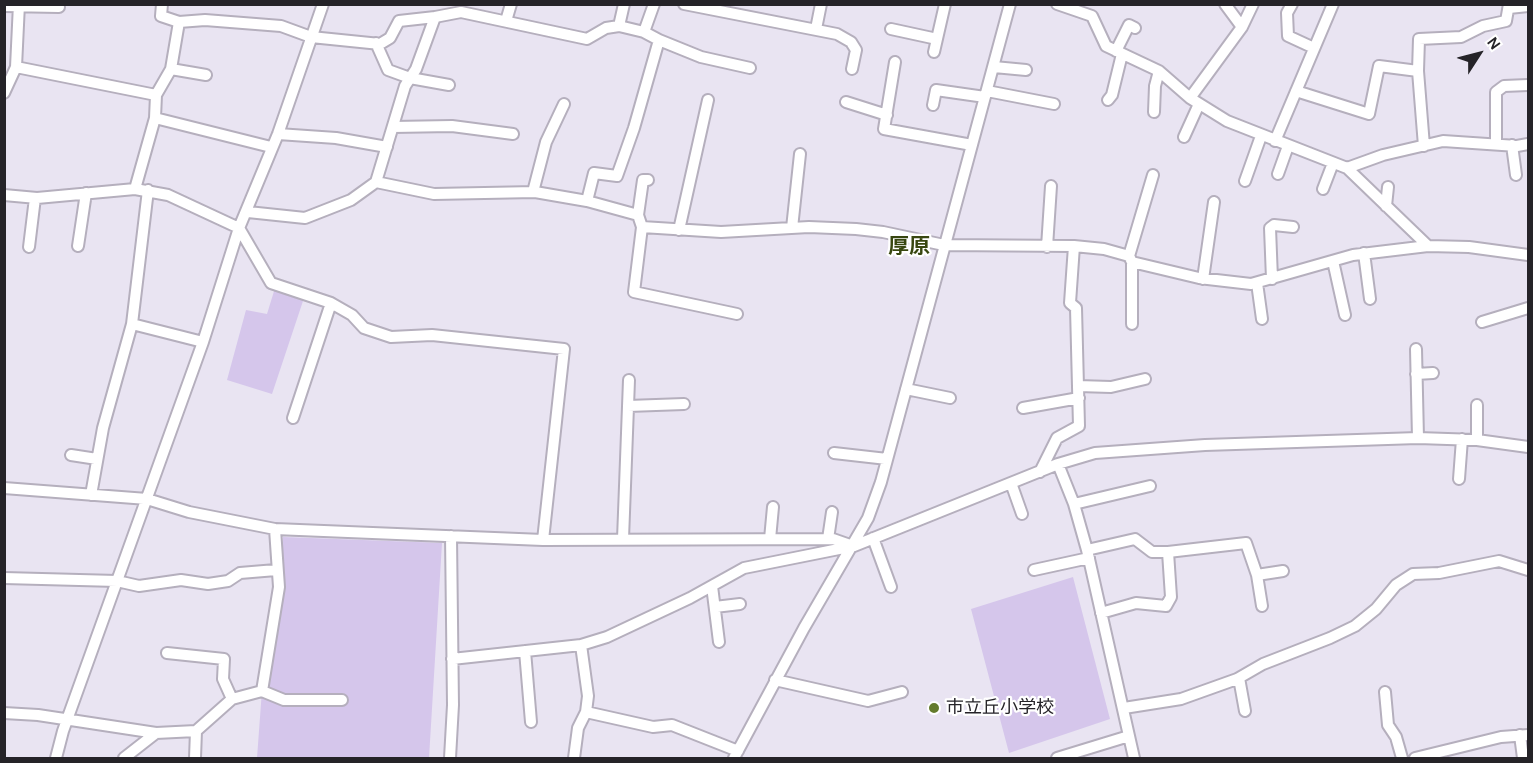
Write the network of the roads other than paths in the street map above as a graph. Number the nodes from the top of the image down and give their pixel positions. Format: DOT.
graph roads {
  1 [pos="162,4"];
  2 [pos="323,4"];
  3 [pos="511,4"];
  4 [pos="624,4"];
  5 [pos="654,4"];
  6 [pos="684,4"];
  7 [pos="945,4"];
  8 [pos="1010,4"];
  9 [pos="1057,4"];
  10 [pos="1099,4"];
  11 [pos="1225,4"];
  12 [pos="1253,4"];
  13 [pos="1292,4"];
  14 [pos="1333,4"];
  15 [pos="821,5"];
  16 [pos="4,6"];
  17 [pos="19,6"];
  18 [pos="1509,6"];
  19 [pos="1528,6"];
  20 [pos="59,7"];
  21 [pos="462,8"];
  22 [pos="747,10"];
  23 [pos="1092,16"];
  24 [pos="435,17"];
  25 [pos="506,21"];
  26 [pos="179,22"];
  27 [pos="620,26"];
  28 [pos="1242,27"];
  29 [pos="1135,28"];
  30 [pos="816,29"];
  31 [pos="891,29"];
  32 [pos="644,32"];
  33 [pos="311,37"];
  34 [pos="937,39"];
  35 [pos="659,40"];
  36 [pos="375,43"];
  37 [pos="1314,48"];
  38 [pos="934,52"];
  39 [pos="1119,52"];
  40 [pos="895,62"];
  41 [pos="16,67"];
  42 [pos="994,67"];
  43 [pos="750,68"];
  44 [pos="171,69"];
  45 [pos="852,69"];
  46 [pos="1026,70"];
  47 [pos="1159,71"];
  48 [pos="1418,71"];
  49 [pos="206,75"];
  50 [pos="410,78"];
  51 [pos="449,85"];
  52 [pos="1528,85"];
  53 [pos="1296,91"];
  54 [pos="4,93"];
  55 [pos="986,94"];
  56 [pos="156,95"];
  57 [pos="708,100"];
  58 [pos="1108,100"];
  59 [pos="1195,101"];
  60 [pos="846,102"];
  61 [pos="564,104"];
  62 [pos="1054,104"];
  63 [pos="933,105"];
  64 [pos="1154,112"];
  65 [pos="886,115"];
  66 [pos="155,118"];
  67 [pos="393,127"];
  68 [pos="278,134"];
  69 [pos="513,134"];
  70 [pos="1184,137"];
  71 [pos="1268,138"];
  72 [pos="1496,143"];
  73 [pos="1528,144"];
  74 [pos="972,145"];
  75 [pos="1512,145"];
  76 [pos="1288,146"];
  77 [pos="1425,146"];
  78 [pos="271,147"];
  79 [pos="387,147"];
  80 [pos="800,154"];
  81 [pos="1333,163"];
  82 [pos="1256,166"];
  83 [pos="1347,168"];
  84 [pos="1278,174"];
  85 [pos="1153,175"];
  86 [pos="1516,175"];
  87 [pos="648,180"];
  88 [pos="1245,181"];
  89 [pos="376,182"];
  90 [pos="1051,186"];
  91 [pos="1388,187"];
  92 [pos="135,189"];
  93 [pos="1323,189"];
  94 [pos="148,190"];
  95 [pos="533,192"];
  96 [pos="86,193"];
  97 [pos="4,195"];
  98 [pos="35,198"];
  99 [pos="586,201"];
  100 [pos="1214,202"];
  101 [pos="1386,206"];
  102 [pos="248,212"];
  103 [pos="638,215"];
  104 [pos="642,227"];
  105 [pos="239,228"];
  106 [pos="792,228"];
  107 [pos="1293,228"];
  108 [pos="679,230"];
  109 [pos="944,245"];
  110 [pos="78,246"];
  111 [pos="1074,246"];
  112 [pos="1428,246"];
  113 [pos="29,247"];
  114 [pos="1047,247"];
  115 [pos="1364,253"];
  116 [pos="1528,255"];
  117 [pos="1130,259"];
  118 [pos="1333,261"];
  119 [pos="1203,279"];
  120 [pos="1272,279"];
  121 [pos="1257,283"];
  122 [pos="1370,299"];
  123 [pos="331,303"];
  124 [pos="1528,308"];
  125 [pos="737,314"];
  126 [pos="1345,315"];
  127 [pos="1263,319"];
  128 [pos="1482,322"];
  129 [pos="132,324"];
  130 [pos="1132,324"];
  131 [pos="203,342"];
  132 [pos="1416,349"];
  133 [pos="1433,373"];
  134 [pos="1416,374"];
  135 [pos="1145,379"];
  136 [pos="629,380"];
  137 [pos="1078,386"];
  138 [pos="906,389"];
  139 [pos="950,398"];
  140 [pos="1078,398"];
  141 [pos="684,404"];
  142 [pos="1477,405"];
  143 [pos="628,406"];
  144 [pos="1023,408"];
  145 [pos="293,418"];
  146 [pos="1418,438"];
  147 [pos="1462,440"];
  148 [pos="1477,440"];
  149 [pos="1528,447"];
  150 [pos="834,453"];
  151 [pos="71,455"];
  152 [pos="98,459"];
  153 [pos="887,459"];
  154 [pos="1058,464"];
  155 [pos="1040,472"];
  156 [pos="1460,479"];
  157 [pos="1011,483"];
  158 [pos="1150,486"];
  159 [pos="4,488"];
  160 [pos="91,495"];
  161 [pos="147,499"];
  162 [pos="1074,504"];
  163 [pos="773,507"];
  164 [pos="831,512"];
  165 [pos="1022,514"];
  166 [pos="275,529"];
  167 [pos="451,536"];
  168 [pos="873,538"];
  169 [pos="623,539"];
  170 [pos="770,539"];
  171 [pos="828,539"];
  172 [pos="543,540"];
  173 [pos="854,546"];
  174 [pos="1168,552"];
  175 [pos="1088,554"];
  176 [pos="276,570"];
  177 [pos="1034,570"];
  178 [pos="1528,570"];
  179 [pos="1283,571"];
  180 [pos="1257,575"];
  181 [pos="4,578"];
  182 [pos="117,581"];
  183 [pos="712,586"];
  184 [pos="891,587"];
  185 [pos="740,604"];
  186 [pos="1262,606"];
  187 [pos="715,607"];
  188 [pos="1101,614"];
  189 [pos="719,642"];
  190 [pos="581,645"];
  191 [pos="525,651"];
  192 [pos="167,653"];
  193 [pos="452,659"];
  194 [pos="1239,678"];
  195 [pos="775,680"];
  196 [pos="262,690"];
  197 [pos="1385,692"];
  198 [pos="902,693"];
  199 [pos="232,699"];
  200 [pos="342,700"];
  201 [pos="1124,708"];
  202 [pos="1245,711"];
  203 [pos="586,712"];
  204 [pos="4,713"];
  205 [pos="67,721"];
  206 [pos="531,722"];
  207 [pos="196,731"];
  208 [pos="156,733"];
  209 [pos="1524,735"];
  210 [pos="1129,736"];
  211 [pos="1455,747"];
  212 [pos="736,755"];
  213 [pos="56,759"];
  214 [pos="124,759"];
  215 [pos="195,759"];
  216 [pos="450,759"];
  217 [pos="574,759"];
  218 [pos="1057,759"];
  219 [pos="1134,759"];
  220 [pos="1402,759"];
  221 [pos="1415,759"];
  222 [pos="1457,759"];
  223 [pos="1522,759"];
  1 -- 26 [label="street"];
  2 -- 33 [label="street"];
  3 -- 25 [label="street"];
  4 -- 27 [label="street"];
  5 -- 32 [label="street"];
  6 -- 22 [label="street"];
  7 -- 34 [label="street"];
  8 -- 42 [label="street"];
  9 -- 23 [label="street"];
  10 -- 23 [label="street"];
  11 -- 28 [label="street"];
  12 -- 28 [label="street"];
  13 -- 37 [label="street"];
  14 -- 37 [label="street"];
  15 -- 30 [label="street"];
  16 -- 17 [label="street"];
  17 -- 20 [label="street"];
  17 -- 41 [label="street"];
  18 -- 19 [label="street"];
  18 -- 48 [label="street"];
  21 -- 24 [label="street"];
  21 -- 25 [label="street"];
  22 -- 30 [label="street"];
  23 -- 39 [label="street"];
  24 -- 36 [label="street"];
  24 -- 50 [label="street"];
  25 -- 27 [label="street"];
  26 -- 33 [label="street"];
  26 -- 44 [label="street"];
  27 -- 32 [label="street"];
  28 -- 59 [label="street"];
  29 -- 39 [label="street"];
  30 -- 45 [label="street"];
  31 -- 34 [label="street"];
  32 -- 35 [label="street"];
  33 -- 36 [label="street"];
  33 -- 68 [label="street"];
  34 -- 38 [label="street"];
  35 -- 43 [label="street"];
  35 -- 99 [label="street"];
  36 -- 50 [label="street"];
  37 -- 53 [label="street"];
  39 -- 47 [label="street"];
  39 -- 58 [label="street"];
  40 -- 65 [label="street"];
  41 -- 54 [label="street"];
  41 -- 56 [label="street"];
  42 -- 46 [label="street"];
  42 -- 55 [label="street"];
  44 -- 49 [label="street"];
  44 -- 56 [label="street"];
  47 -- 59 [label="street"];
  47 -- 64 [label="street"];
  48 -- 53 [label="street"];
  48 -- 77 [label="street"];
  50 -- 51 [label="street"];
  50 -- 67 [label="street"];
  52 -- 72 [label="street"];
  53 -- 71 [label="street"];
  55 -- 62 [label="street"];
  55 -- 63 [label="street"];
  55 -- 74 [label="street"];
  56 -- 66 [label="street"];
  57 -- 108 [label="street"];
  59 -- 70 [label="street"];
  59 -- 71 [label="street"];
  60 -- 65 [label="street"];
  61 -- 95 [label="street"];
  65 -- 74 [label="street"];
  66 -- 78 [label="street"];
  66 -- 92 [label="street"];
  67 -- 69 [label="street"];
  67 -- 79 [label="street"];
  68 -- 78 [label="street"];
  68 -- 79 [label="street"];
  71 -- 76 [label="street"];
  71 -- 82 [label="street"];
  71 -- 88 [label="street"];
  72 -- 75 [label="street"];
  72 -- 77 [label="street"];
  73 -- 75 [label="street"];
  74 -- 109 [label="street"];
  75 -- 86 [label="street"];
  76 -- 81 [label="street"];
  76 -- 84 [label="street"];
  77 -- 83 [label="street"];
  78 -- 102 [label="street"];
  79 -- 89 [label="street"];
  80 -- 106 [label="street"];
  81 -- 83 [label="street"];
  81 -- 93 [label="street"];
  83 -- 101 [label="street"];
  85 -- 117 [label="street"];
  87 -- 103 [label="street"];
  89 -- 95 [label="street"];
  89 -- 102 [label="street"];
  90 -- 114 [label="street"];
  91 -- 101 [label="street"];
  92 -- 94 [label="street"];
  92 -- 96 [label="street"];
  94 -- 105 [label="street"];
  94 -- 129 [label="street"];
  95 -- 99 [label="street"];
  96 -- 98 [label="street"];
  96 -- 110 [label="street"];
  97 -- 98 [label="street"];
  98 -- 113 [label="street"];
  99 -- 103 [label="street"];
  100 -- 119 [label="street"];
  101 -- 112 [label="street"];
  102 -- 105 [label="street"];
  103 -- 104 [label="street"];
  104 -- 108 [label="street"];
  104 -- 125 [label="street"];
  105 -- 123 [label="street"];
  105 -- 131 [label="street"];
  106 -- 108 [label="street"];
  106 -- 109 [label="street"];
  107 -- 120 [label="street"];
  109 -- 114 [label="street"];
  109 -- 138 [label="street"];
  111 -- 114 [label="street"];
  111 -- 117 [label="street"];
  111 -- 137 [label="street"];
  112 -- 115 [label="street"];
  112 -- 116 [label="street"];
  115 -- 118 [label="street"];
  115 -- 122 [label="street"];
  117 -- 119 [label="street"];
  117 -- 130 [label="street"];
  118 -- 120 [label="street"];
  118 -- 126 [label="street"];
  119 -- 121 [label="street"];
  120 -- 121 [label="street"];
  121 -- 127 [label="street"];
  123 -- 145 [label="street"];
  123 -- 172 [label="street"];
  124 -- 128 [label="street"];
  129 -- 131 [label="street"];
  129 -- 152 [label="street"];
  131 -- 161 [label="street"];
  132 -- 134 [label="street"];
  133 -- 134 [label="street"];
  134 -- 146 [label="street"];
  135 -- 137 [label="street"];
  136 -- 143 [label="street"];
  137 -- 140 [label="street"];
  138 -- 139 [label="street"];
  138 -- 153 [label="street"];
  140 -- 144 [label="street"];
  140 -- 155 [label="street"];
  141 -- 143 [label="street"];
  142 -- 148 [label="street"];
  143 -- 169 [label="street"];
  146 -- 147 [label="street"];
  146 -- 154 [label="street"];
  147 -- 148 [label="street"];
  147 -- 156 [label="street"];
  148 -- 149 [label="street"];
  150 -- 153 [label="street"];
  151 -- 152 [label="street"];
  152 -- 160 [label="street"];
  153 -- 173 [label="street"];
  154 -- 155 [label="street"];
  154 -- 162 [label="street"];
  155 -- 157 [label="street"];
  157 -- 165 [label="street"];
  157 -- 168 [label="street"];
  158 -- 162 [label="street"];
  159 -- 160 [label="street"];
  160 -- 161 [label="street"];
  161 -- 166 [label="street"];
  161 -- 182 [label="street"];
  162 -- 175 [label="street"];
  163 -- 170 [label="street"];
  164 -- 171 [label="street"];
  166 -- 167 [label="street"];
  166 -- 176 [label="street"];
  167 -- 172 [label="street"];
  167 -- 193 [label="street"];
  168 -- 173 [label="street"];
  168 -- 184 [label="street"];
  169 -- 170 [label="street"];
  169 -- 172 [label="street"];
  170 -- 171 [label="street"];
  171 -- 173 [label="street"];
  173 -- 183 [label="street"];
  173 -- 195 [label="street"];
  174 -- 175 [label="street"];
  174 -- 180 [label="street"];
  174 -- 188 [label="street"];
  175 -- 177 [label="street"];
  175 -- 188 [label="street"];
  176 -- 182 [label="street"];
  176 -- 196 [label="street"];
  178 -- 194 [label="street"];
  179 -- 180 [label="street"];
  180 -- 186 [label="street"];
  181 -- 182 [label="street"];
  182 -- 205 [label="street"];
  183 -- 187 [label="street"];
  183 -- 190 [label="street"];
  185 -- 187 [label="street"];
  187 -- 189 [label="street"];
  188 -- 201 [label="street"];
  190 -- 191 [label="street"];
  190 -- 203 [label="street"];
  191 -- 193 [label="street"];
  191 -- 206 [label="street"];
  192 -- 199 [label="street"];
  193 -- 216 [label="street"];
  194 -- 201 [label="street"];
  194 -- 202 [label="street"];
  195 -- 198 [label="street"];
  195 -- 212 [label="street"];
  196 -- 199 [label="street"];
  196 -- 200 [label="street"];
  197 -- 220 [label="street"];
  199 -- 207 [label="street"];
  201 -- 210 [label="street"];
  203 -- 212 [label="street"];
  203 -- 217 [label="street"];
  204 -- 205 [label="street"];
  205 -- 208 [label="street"];
  205 -- 213 [label="street"];
  207 -- 208 [label="street"];
  207 -- 215 [label="street"];
  208 -- 214 [label="street"];
  209 -- 211 [label="street"];
  209 -- 223 [label="street"];
  210 -- 218 [label="street"];
  210 -- 219 [label="street"];
  211 -- 221 [label="street"];
  211 -- 222 [label="street"];
}
